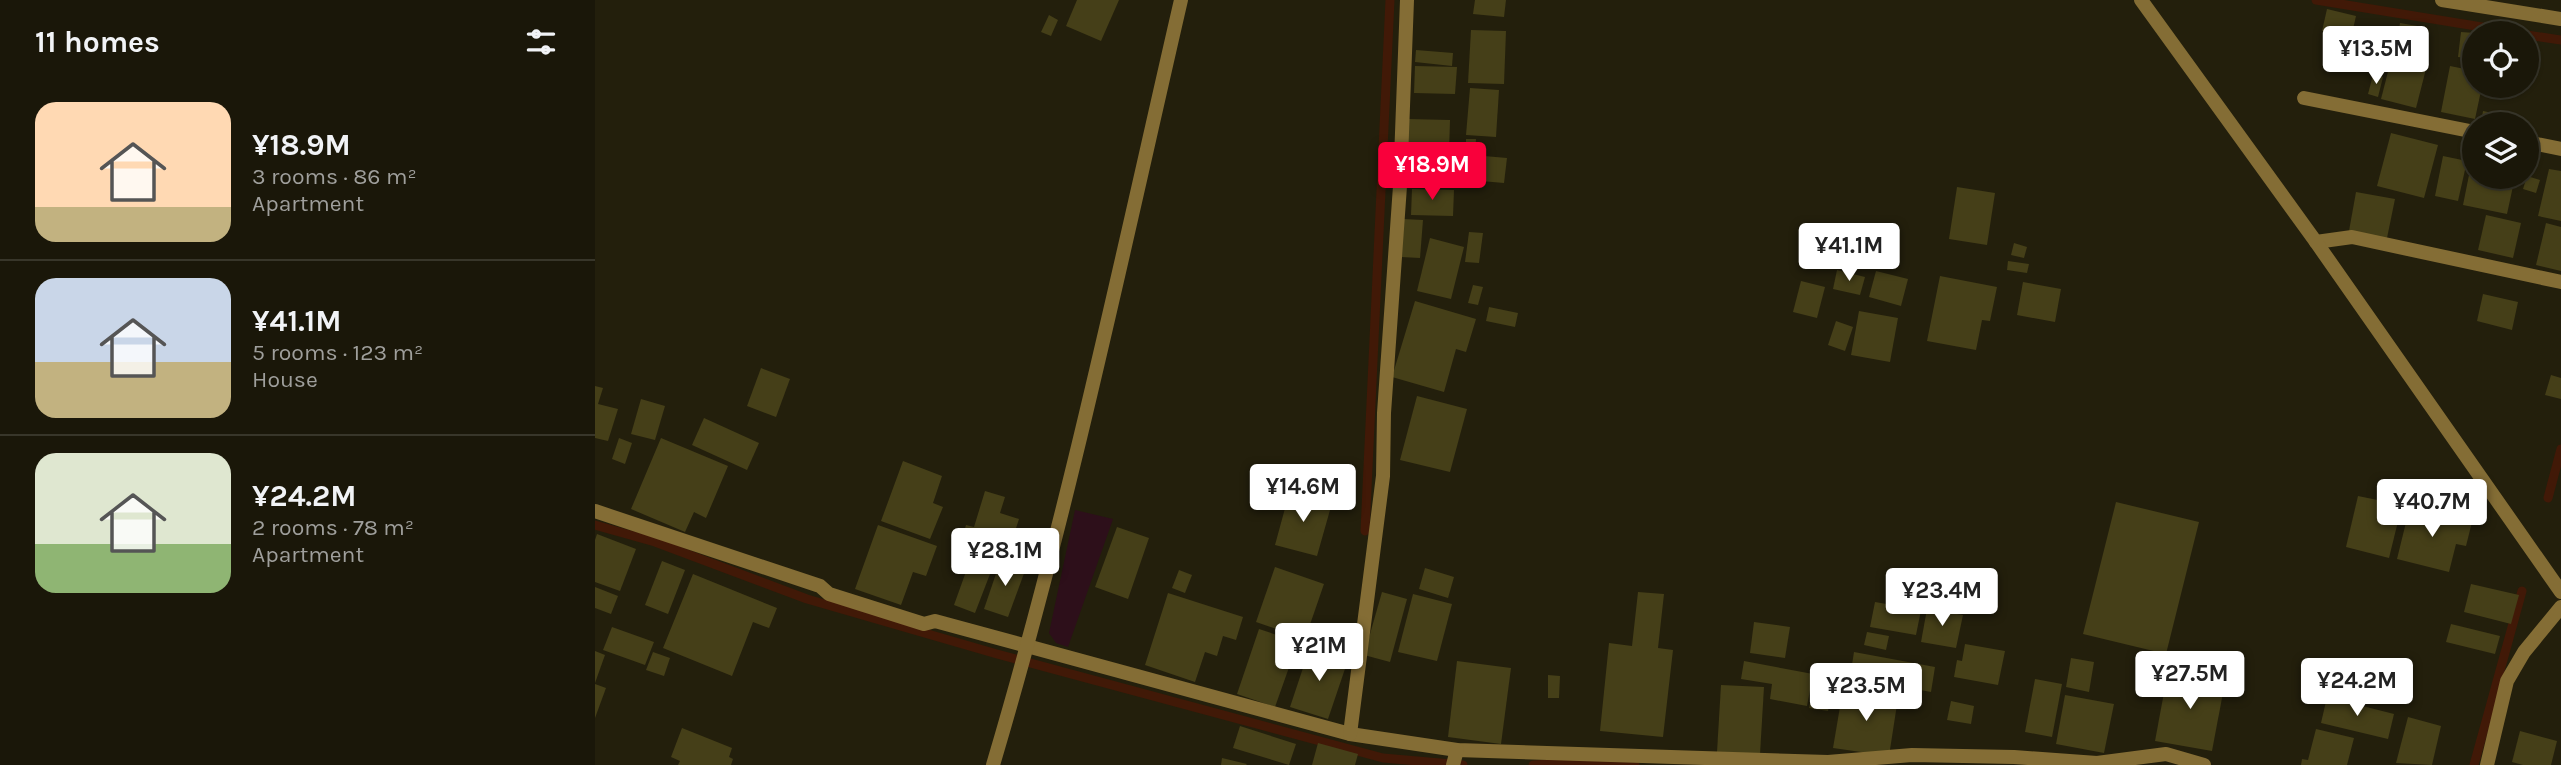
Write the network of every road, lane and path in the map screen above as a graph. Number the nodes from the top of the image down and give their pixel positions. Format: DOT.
graph roads {
  1 [pos="1181,0"];
  2 [pos="1407,0"];
  3 [pos="2141,0"];
  4 [pos="2442,0"];
  5 [pos="2561,19"];
  6 [pos="2305,98"];
  7 [pos="2462,129"];
  8 [pos="2539,144"];
  9 [pos="2561,149"];
  10 [pos="2316,242"];
  11 [pos="2561,282"];
  12 [pos="595,511"];
  13 [pos="2561,592"];
  14 [pos="2561,607"];
  15 [pos="1025,656"];
  16 [pos="1350,734"];
  17 [pos="1455,758"];
  18 [pos="993,765"];
  19 [pos="2204,765"];
  20 [pos="2487,765"];
  1 -- 15 [label="street"];
  2 -- 16 [label="street"];
  3 -- 10 [label="street"];
  4 -- 5 [label="street"];
  6 -- 7 [label="street"];
  8 -- 9 [label="street"];
  10 -- 11 [label="street"];
  10 -- 13 [label="street"];
  12 -- 15 [label="street"];
  14 -- 20 [label="street"];
  15 -- 16 [label="street"];
  15 -- 18 [label="street"];
  16 -- 17 [label="street"];
  17 -- 19 [label="street"];
}
